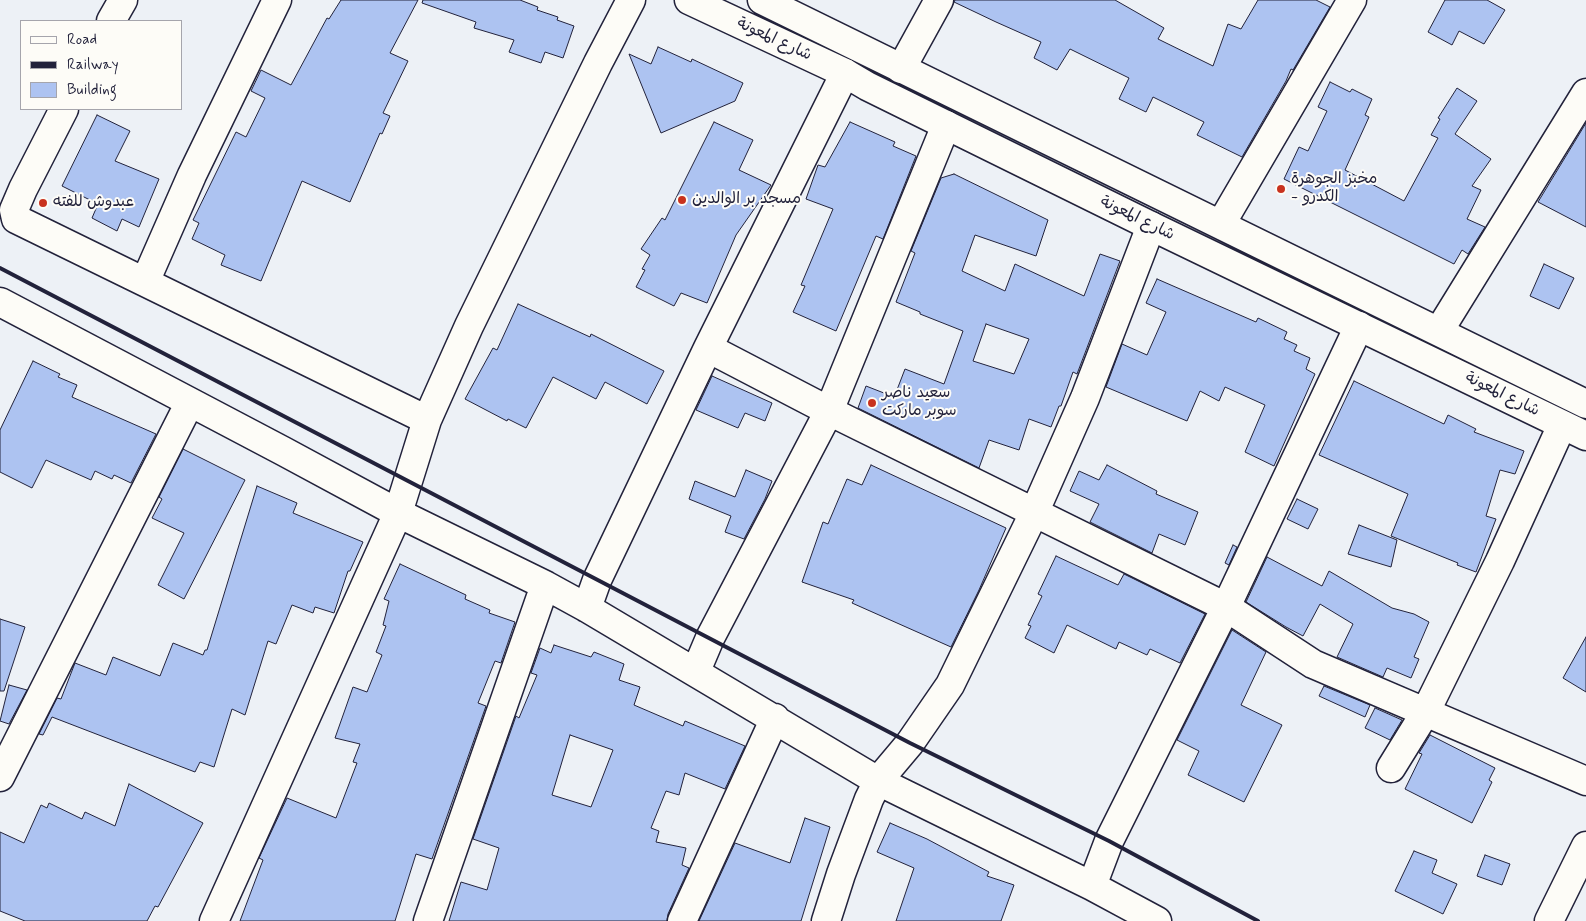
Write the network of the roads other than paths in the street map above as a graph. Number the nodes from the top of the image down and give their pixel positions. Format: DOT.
graph roads {
  1 [pos="123,0"];
  2 [pos="277,0"];
  3 [pos="632,0"];
  4 [pos="689,0"];
  5 [pos="939,0"];
  6 [pos="1352,0"];
  7 [pos="776,3"];
  8 [pos="725,7"];
  9 [pos="112,20"];
  10 [pos="901,69"];
  11 [pos="845,73"];
  12 [pos="1586,93"];
  13 [pos="63,110"];
  14 [pos="946,125"];
  15 [pos="1221,224"];
  16 [pos="1151,226"];
  17 [pos="145,282"];
  18 [pos="0,302"];
  19 [pos="1359,326"];
  20 [pos="1439,331"];
  21 [pos="708,348"];
  22 [pos="190,402"];
  23 [pos="1586,404"];
  24 [pos="829,411"];
  25 [pos="427,420"];
  26 [pos="1574,431"];
  27 [pos="1035,512"];
  28 [pos="398,513"];
  29 [pos="545,585"];
  30 [pos="1226,607"];
  31 [pos="587,608"];
  32 [pos="696,672"];
  33 [pos="1425,713"];
  34 [pos="775,718"];
  35 [pos="1390,768"];
  36 [pos="0,777"];
  37 [pos="878,781"];
  38 [pos="1586,781"];
  39 [pos="1586,846"];
  40 [pos="1092,886"];
  41 [pos="214,921"];
  42 [pos="428,921"];
  43 [pos="682,921"];
  44 [pos="826,921"];
  45 [pos="1157,921"];
  46 [pos="1549,921"];
  1 -- 9 [label="main road"];
  2 -- 17 [label="main road"];
  3 -- 25 [label="main road"];
  4 -- 8 [label="main road, شارع المعونة"];
  5 -- 10 [label="main road"];
  6 -- 15 [label="main road"];
  7 -- 10 [label="main road, شارع المعونة"];
  8 -- 11 [label="main road, شارع المعونة"];
  10 -- 15 [label="main road, شارع المعونة"];
  11 -- 14 [label="main road, شارع المعونة"];
  11 -- 21 [label="main road"];
  12 -- 20 [label="main road"];
  13 -- 17 [label="main road"];
  14 -- 16 [label="main road, شارع المعونة"];
  14 -- 24 [label="main road"];
  15 -- 20 [label="main road, شارع المعونة"];
  16 -- 19 [label="main road, شارع المعونة"];
  16 -- 27 [label="main road"];
  17 -- 25 [label="main road"];
  18 -- 22 [label="main road"];
  19 -- 26 [label="main road, شارع المعونة"];
  19 -- 30 [label="main road"];
  20 -- 23 [label="main road, شارع المعونة"];
  21 -- 24 [label="main road"];
  21 -- 31 [label="main road"];
  22 -- 28 [label="main road"];
  22 -- 36 [label="main road"];
  24 -- 27 [label="main road"];
  24 -- 32 [label="main road"];
  25 -- 28 [label="main road"];
  26 -- 33 [label="main road"];
  27 -- 30 [label="main road"];
  27 -- 37 [label="main road"];
  28 -- 29 [label="main road"];
  28 -- 41 [label="main road"];
  29 -- 31 [label="main road"];
  29 -- 42 [label="main road"];
  30 -- 33 [label="main road"];
  30 -- 40 [label="main road"];
  31 -- 32 [label="main road"];
  32 -- 34 [label="main road"];
  33 -- 35 [label="main road"];
  33 -- 38 [label="main road"];
  34 -- 37 [label="main road"];
  34 -- 43 [label="main road"];
  37 -- 40 [label="main road"];
  37 -- 44 [label="main road"];
  39 -- 46 [label="main road"];
  40 -- 45 [label="main road"];
}
